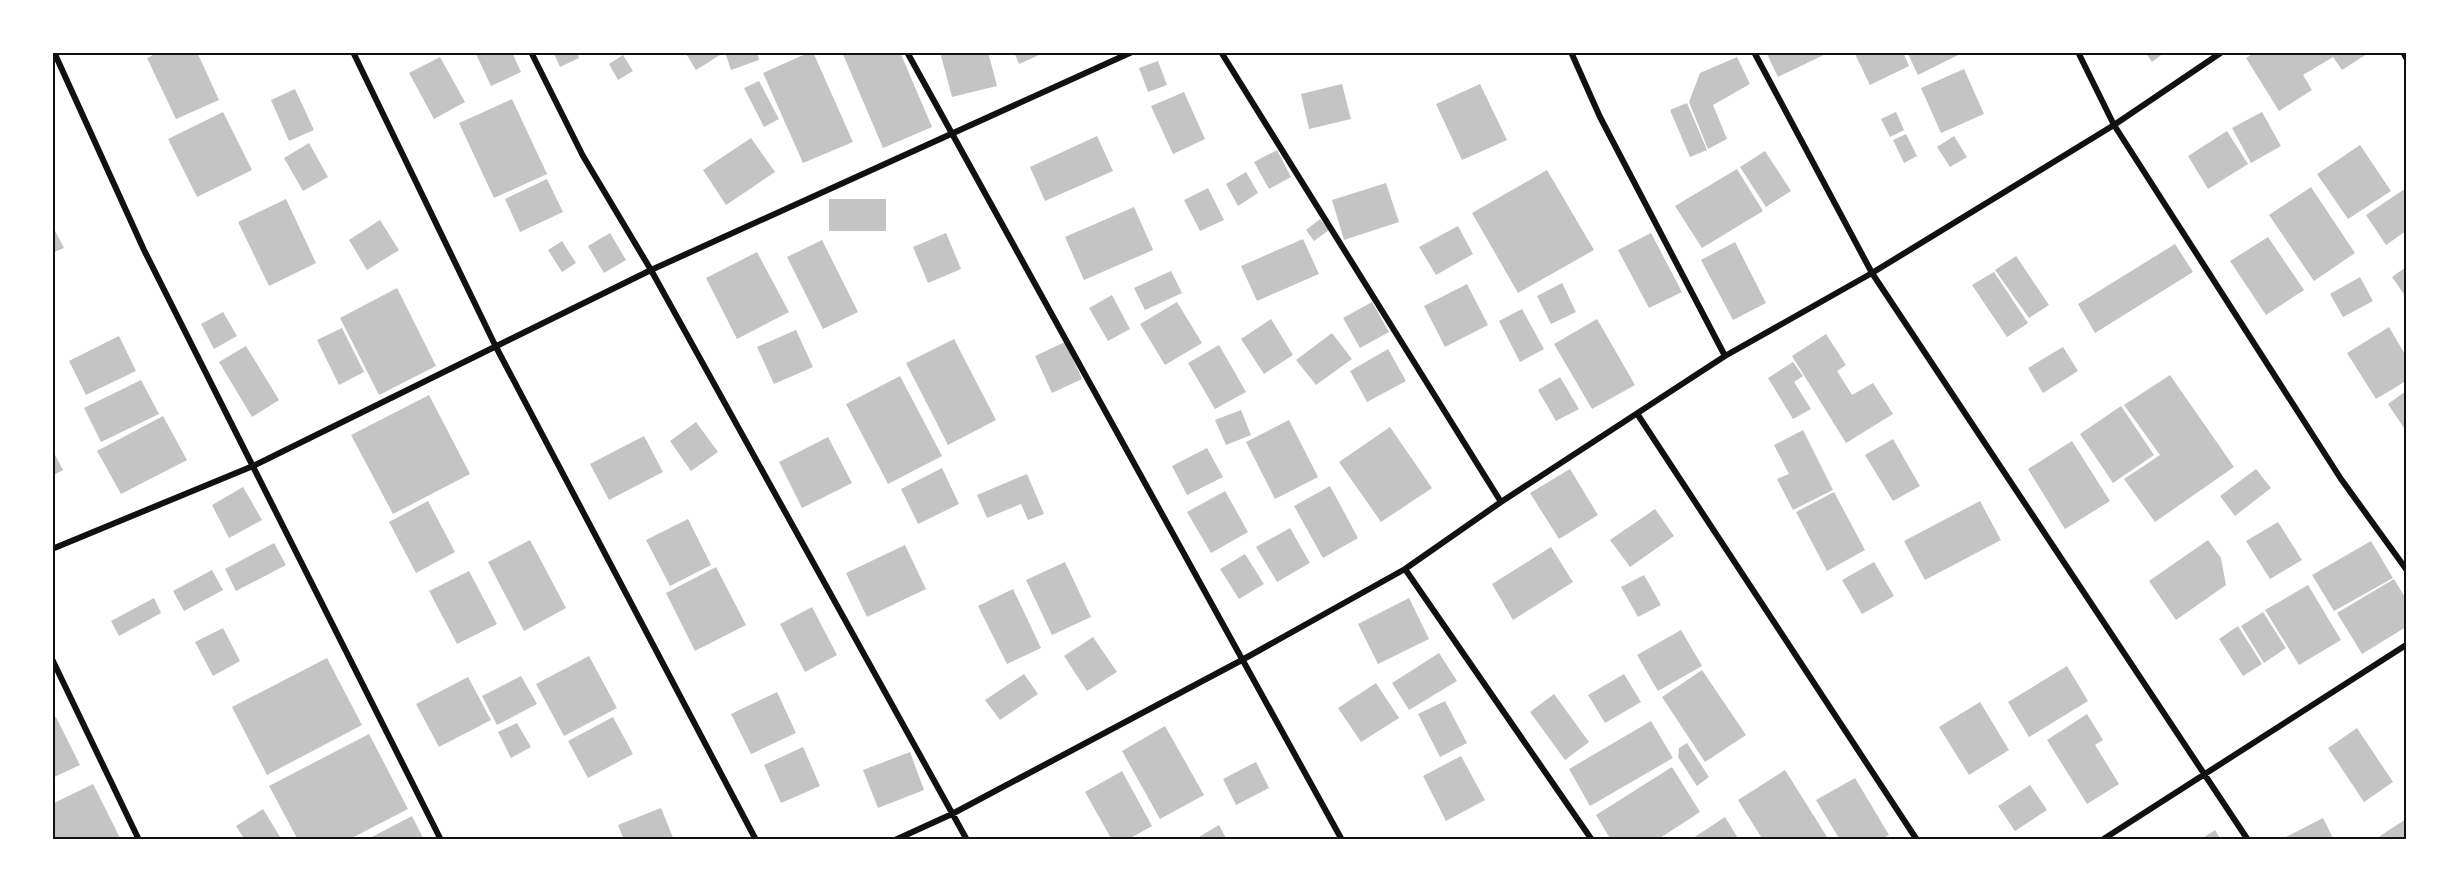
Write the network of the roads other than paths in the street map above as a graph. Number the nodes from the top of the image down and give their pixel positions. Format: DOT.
graph roads {
  1 [pos="54,52"];
  2 [pos="353,52"];
  3 [pos="531,52"];
  4 [pos="907,52"];
  5 [pos="1132,52"];
  6 [pos="1221,52"];
  7 [pos="1570,52"];
  8 [pos="1754,52"];
  9 [pos="2078,52"];
  10 [pos="2222,52"];
  11 [pos="2403,52"];
  12 [pos="2406,57"];
  13 [pos="2114,125"];
  14 [pos="951,134"];
  15 [pos="651,270"];
  16 [pos="1872,273"];
  17 [pos="495,345"];
  18 [pos="1725,356"];
  19 [pos="1638,415"];
  20 [pos="253,466"];
  21 [pos="1501,502"];
  22 [pos="52,549"];
  23 [pos="1405,569"];
  24 [pos="2406,569"];
  25 [pos="2406,645"];
  26 [pos="52,659"];
  27 [pos="1242,660"];
  28 [pos="2203,773"];
  29 [pos="952,814"];
  30 [pos="139,840"];
  31 [pos="441,840"];
  32 [pos="756,840"];
  33 [pos="895,840"];
  34 [pos="967,840"];
  35 [pos="1342,840"];
  36 [pos="1592,840"];
  37 [pos="1917,840"];
  38 [pos="2102,840"];
  39 [pos="2248,840"];
  1 -- 20 [label="street"];
  2 -- 17 [label="street"];
  3 -- 15 [label="street"];
  4 -- 14 [label="street"];
  5 -- 14 [label="street"];
  6 -- 21 [label="street"];
  7 -- 18 [label="street"];
  8 -- 16 [label="street"];
  9 -- 13 [label="street"];
  10 -- 13 [label="street"];
  11 -- 12 [label="street"];
  13 -- 16 [label="street"];
  13 -- 24 [label="street"];
  14 -- 15 [label="street"];
  14 -- 27 [label="street"];
  15 -- 17 [label="street"];
  15 -- 29 [label="street"];
  16 -- 18 [label="street"];
  16 -- 28 [label="street"];
  17 -- 20 [label="street"];
  17 -- 32 [label="street"];
  18 -- 19 [label="street"];
  19 -- 21 [label="street"];
  19 -- 37 [label="street"];
  20 -- 22 [label="street"];
  20 -- 31 [label="street"];
  21 -- 23 [label="street"];
  23 -- 27 [label="street"];
  23 -- 36 [label="street"];
  25 -- 28 [label="street"];
  26 -- 30 [label="street"];
  27 -- 29 [label="street"];
  27 -- 35 [label="street"];
  28 -- 38 [label="street"];
  28 -- 39 [label="street"];
  29 -- 33 [label="street"];
  29 -- 34 [label="street"];
}
